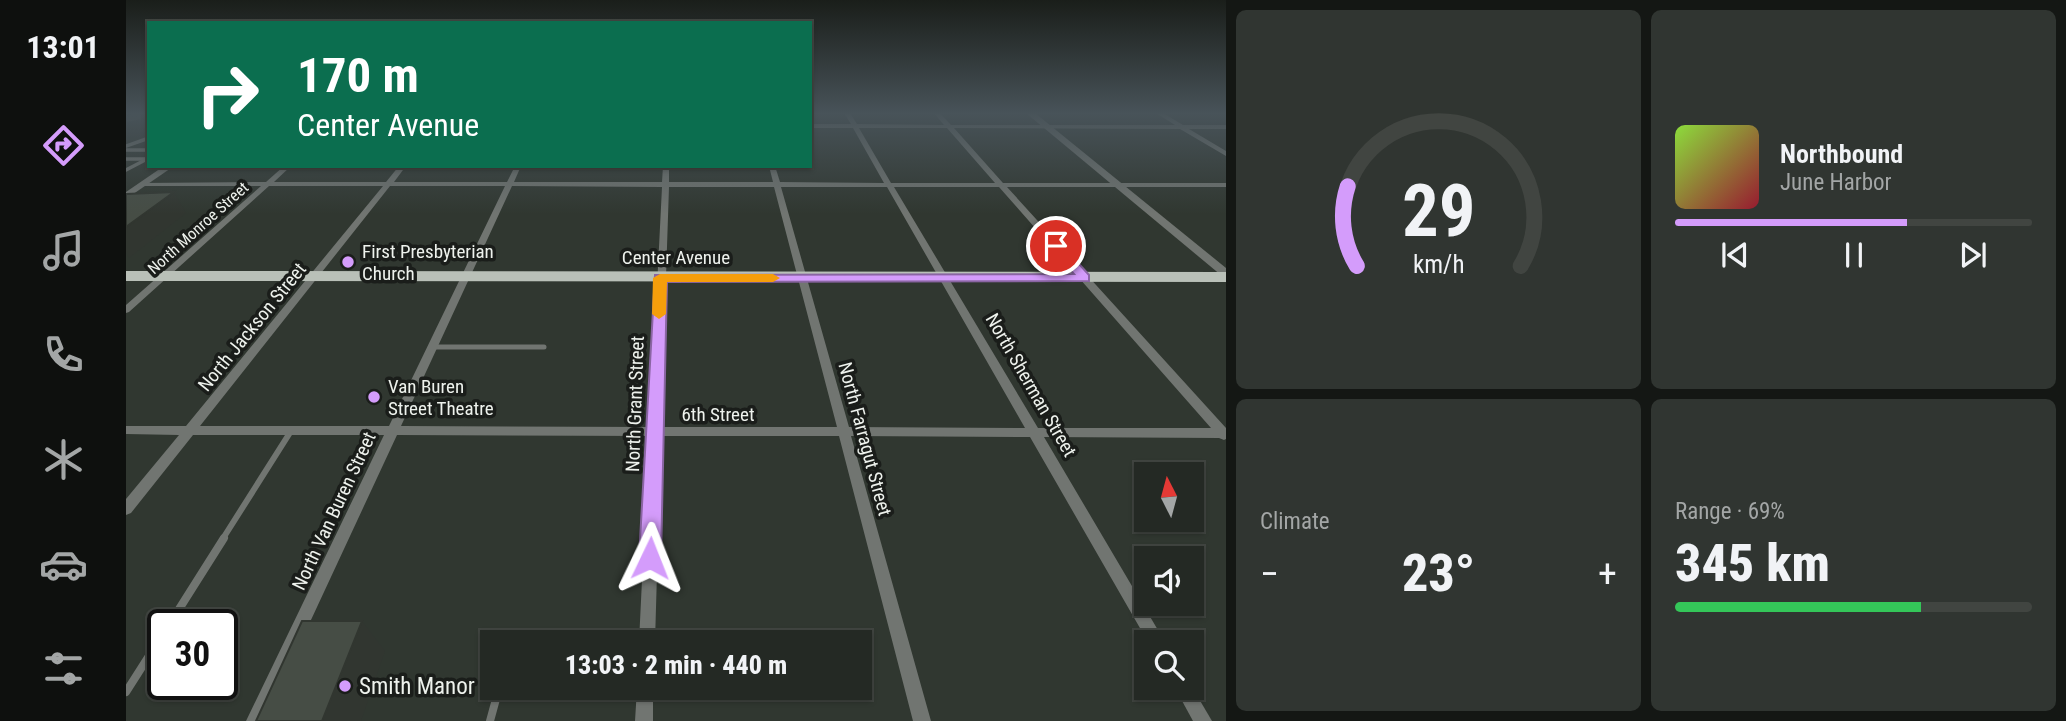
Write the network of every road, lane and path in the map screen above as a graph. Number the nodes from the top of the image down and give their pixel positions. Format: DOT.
graph roads {
  1 [pos="867,147"];
  2 [pos="967,147"];
  3 [pos="1071,147"];
  4 [pos="126,148"];
  5 [pos="147,150"];
  6 [pos="126,159"];
  7 [pos="147,159"];
  8 [pos="147,160"];
  9 [pos="167,168"];
  10 [pos="286,168"];
  11 [pos="401,168"];
  12 [pos="517,168"];
  13 [pos="666,168"];
  14 [pos="773,168"];
  15 [pos="126,170"];
  16 [pos="126,184"];
  17 [pos="144,184"];
  18 [pos="268,184"];
  19 [pos="389,184"];
  20 [pos="510,184"];
  21 [pos="665,184"];
  22 [pos="888,184"];
  23 [pos="1000,184"];
  24 [pos="777,185"];
  25 [pos="1117,185"];
  26 [pos="1226,185"];
  27 [pos="126,196"];
  28 [pos="126,276"];
  29 [pos="165,276"];
  30 [pos="1226,276"];
  31 [pos="316,277"];
  32 [pos="467,277"];
  33 [pos="943,277"];
  34 [pos="660,278"];
  35 [pos="802,278"];
  36 [pos="1084,278"];
  37 [pos="126,310"];
  38 [pos="432,347"];
  39 [pos="544,348"];
  40 [pos="126,430"];
  41 [pos="190,431"];
  42 [pos="291,431"];
  43 [pos="393,431"];
  44 [pos="656,432"];
  45 [pos="843,432"];
  46 [pos="1035,433"];
  47 [pos="1225,434"];
  48 [pos="126,509"];
  49 [pos="179,609"];
  50 [pos="648,630"];
  51 [pos="1150,630"];
  52 [pos="147,659"];
  53 [pos="126,692"];
  54 [pos="496,700"];
  55 [pos="644,700"];
  56 [pos="1190,700"];
  57 [pos="255,721"];
  58 [pos="490,721"];
  59 [pos="643,721"];
  60 [pos="922,721"];
  61 [pos="1203,721"];
  1 -- 22 [label="street, North Sherman Street"];
  2 -- 23 [label="street"];
  3 -- 25 [label="street"];
  4 -- 5 [label="lane"];
  6 -- 7 [label="lane"];
  8 -- 15 [label="lane"];
  9 -- 17 [label="street"];
  10 -- 18 [label="street, North Monroe Street"];
  11 -- 19 [label="street, North Jackson Street"];
  12 -- 20 [label="street, North Van Buren Street"];
  13 -- 21 [label="street, North Grant Street"];
  14 -- 24 [label="street, North Farragut Street"];
  16 -- 17 [label="street"];
  17 -- 18 [label="street"];
  17 -- 27 [label="street"];
  18 -- 19 [label="street"];
  18 -- 29 [label="street, North Monroe Street"];
  19 -- 20 [label="street"];
  19 -- 31 [label="street, North Jackson Street"];
  20 -- 21 [label="street"];
  20 -- 32 [label="street, North Van Buren Street"];
  21 -- 24 [label="street"];
  21 -- 34 [label="street, North Grant Street"];
  22 -- 23 [label="street"];
  22 -- 24 [label="street"];
  22 -- 33 [label="street, North Sherman Street"];
  23 -- 25 [label="street"];
  23 -- 36 [label="street"];
  24 -- 35 [label="street, North Farragut Street"];
  25 -- 26 [label="street"];
  25 -- 30 [label="street"];
  28 -- 29 [label="highway, Center Avenue"];
  29 -- 31 [label="highway, Center Avenue"];
  29 -- 37 [label="street, North Monroe Street"];
  30 -- 36 [label="highway, Center Avenue"];
  31 -- 32 [label="highway, Center Avenue"];
  31 -- 41 [label="street, North Jackson Street"];
  32 -- 34 [label="highway, Center Avenue"];
  32 -- 38 [label="street, North Van Buren Street"];
  33 -- 35 [label="highway, Center Avenue"];
  33 -- 36 [label="highway, Center Avenue"];
  33 -- 46 [label="street, North Sherman Street"];
  34 -- 35 [label="highway, Center Avenue"];
  34 -- 44 [label="street, North Grant Street"];
  35 -- 45 [label="street, North Farragut Street"];
  36 -- 47 [label="street"];
  38 -- 39 [label="lane"];
  38 -- 43 [label="street, North Van Buren Street"];
  40 -- 41 [label="street, 6th Street"];
  41 -- 42 [label="street, 6th Street"];
  41 -- 48 [label="street, North Jackson Street"];
  42 -- 43 [label="street, 6th Street"];
  42 -- 49 [label="lane"];
  43 -- 44 [label="street, 6th Street"];
  43 -- 57 [label="street, North Van Buren Street"];
  44 -- 45 [label="street, 6th Street"];
  44 -- 50 [label="street, North Grant Street"];
  45 -- 46 [label="street, 6th Street"];
  45 -- 60 [label="street, North Farragut Street"];
  46 -- 47 [label="street, 6th Street"];
  46 -- 51 [label="street, North Sherman Street"];
  52 -- 53 [label="lane"];
  54 -- 58 [label="lane"];
  55 -- 59 [label="street"];
  56 -- 61 [label="street"];
}
